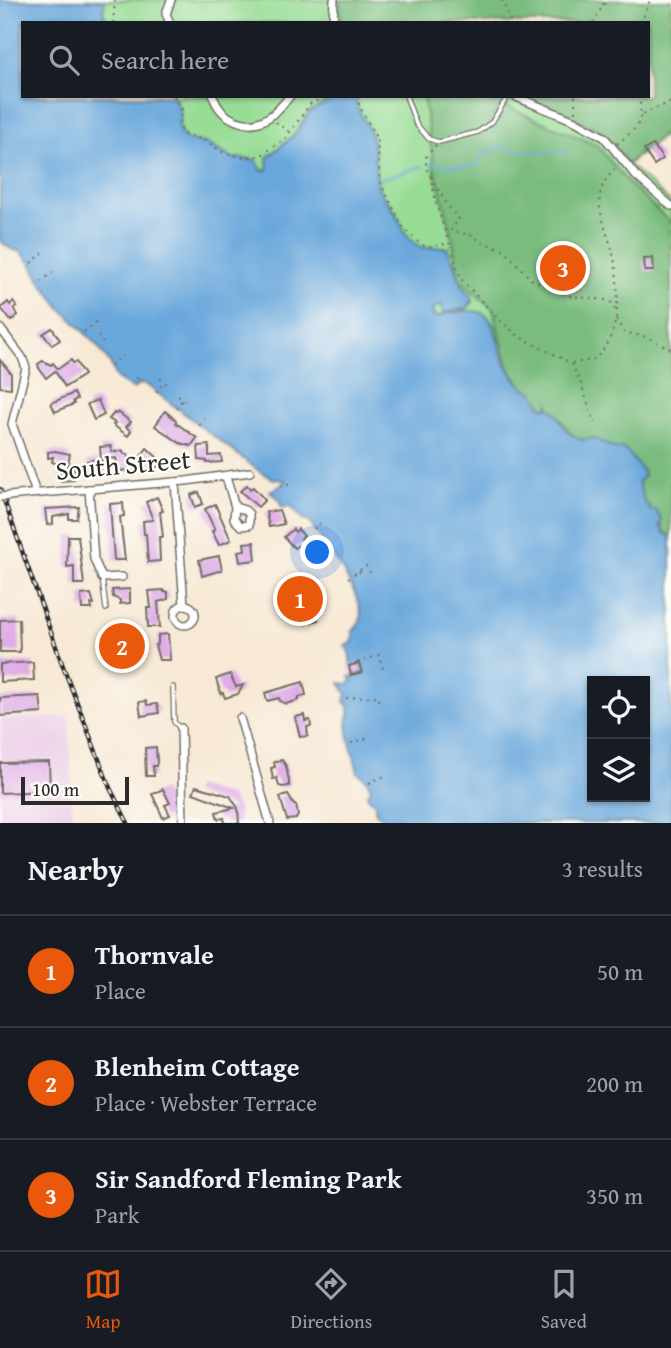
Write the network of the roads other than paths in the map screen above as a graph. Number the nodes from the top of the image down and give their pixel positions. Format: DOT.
graph roads {
  1 [pos="171,0"];
  2 [pos="334,0"];
  3 [pos="169,21"];
  4 [pos="333,21"];
  5 [pos="214,98"];
  6 [pos="288,98"];
  7 [pos="406,98"];
  8 [pos="507,98"];
  9 [pos="519,98"];
  10 [pos="671,206"];
  11 [pos="0,328"];
  12 [pos="250,471"];
  13 [pos="226,477"];
  14 [pos="176,482"];
  15 [pos="89,489"];
  16 [pos="32,494"];
  17 [pos="0,497"];
  18 [pos="235,507"];
  19 [pos="122,577"];
  20 [pos="102,578"];
  21 [pos="184,605"];
  22 [pos="106,609"];
  23 [pos="173,687"];
  24 [pos="240,718"];
  25 [pos="181,728"];
  26 [pos="183,823"];
  27 [pos="270,823"];
  1 -- 3 [label="street"];
  2 -- 4 [label="street"];
  5 -- 6 [label="street"];
  7 -- 8 [label="lane"];
  9 -- 10 [label="street"];
  11 -- 16 [label="street"];
  12 -- 13 [label="street, South Street"];
  13 -- 14 [label="street, South Street"];
  13 -- 18 [label="street"];
  14 -- 15 [label="street, South Street"];
  14 -- 21 [label="street"];
  15 -- 16 [label="street, South Street"];
  15 -- 20 [label="street"];
  16 -- 17 [label="street, South Street, bridge"];
  19 -- 20 [label="street"];
  20 -- 22 [label="lane"];
  23 -- 25 [label="lane"];
  24 -- 27 [label="street"];
  25 -- 26 [label="street"];
}
